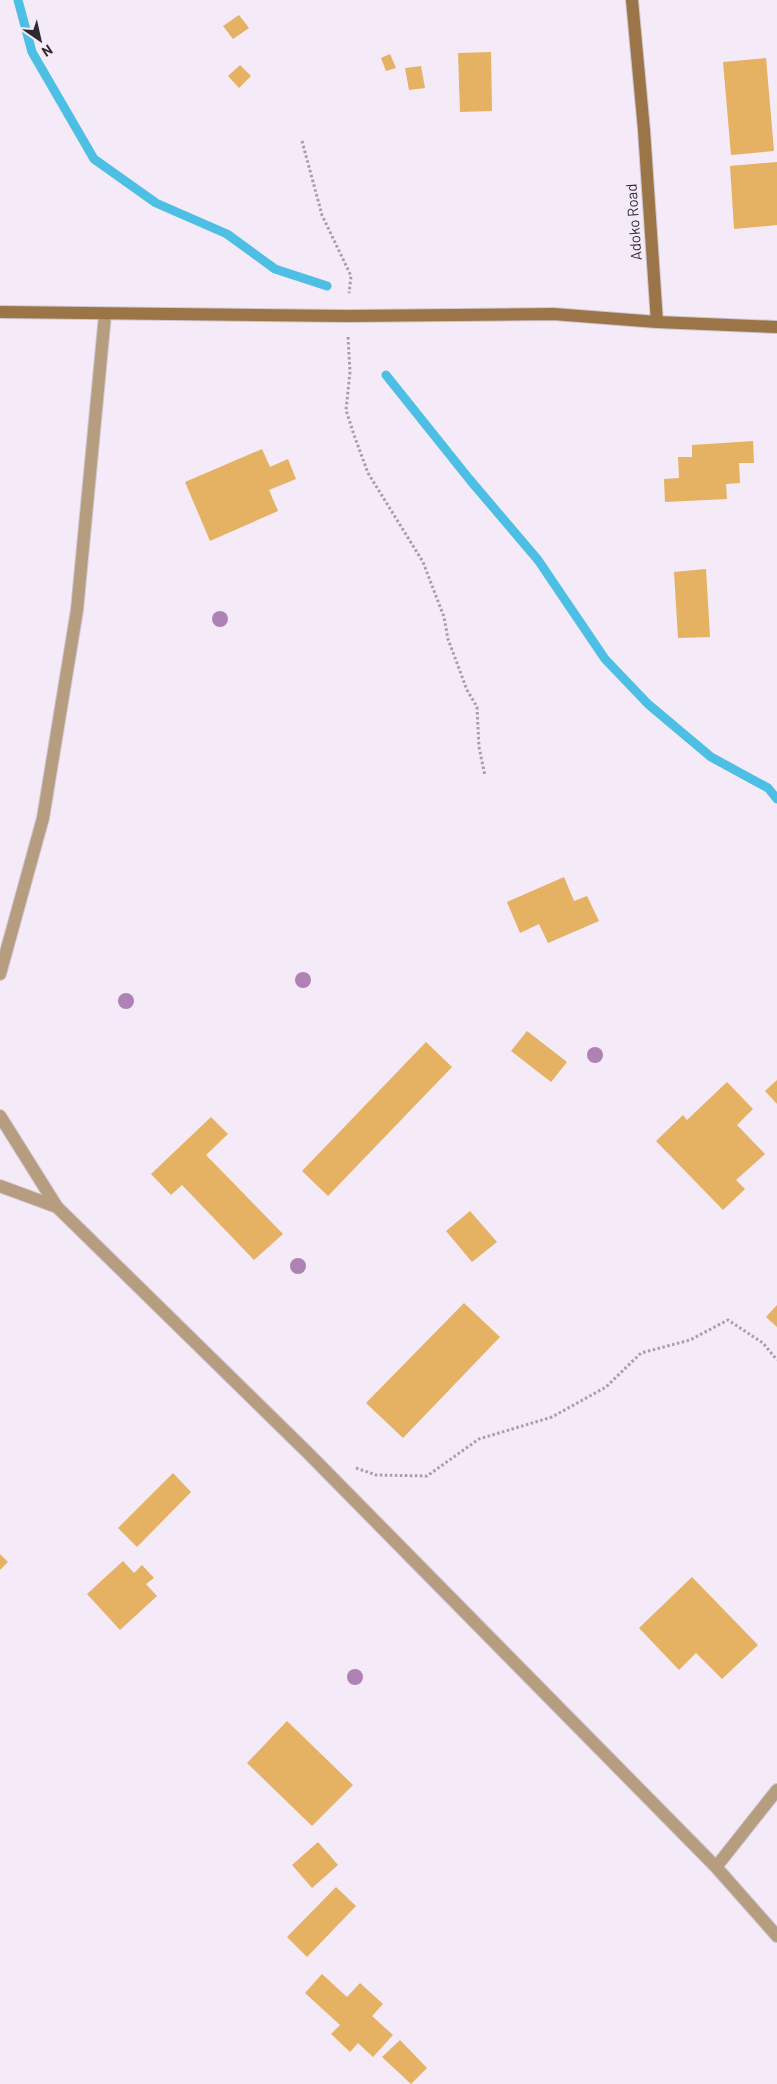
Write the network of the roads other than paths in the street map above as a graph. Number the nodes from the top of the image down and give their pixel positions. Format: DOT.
graph roads {
  1 [pos="632,0"];
  2 [pos="0,312"];
  3 [pos="105,315"];
  4 [pos="657,322"];
  5 [pos="777,326"];
  6 [pos="0,974"];
  7 [pos="0,1116"];
  8 [pos="0,1186"];
  9 [pos="57,1207"];
  10 [pos="777,1790"];
  11 [pos="716,1866"];
  12 [pos="777,1936"];
  1 -- 4 [label="street, Adoko Road"];
  2 -- 3 [label="street"];
  3 -- 4 [label="street"];
  3 -- 6 [label="street"];
  4 -- 5 [label="street"];
  7 -- 9 [label="street"];
  8 -- 9 [label="street"];
  9 -- 11 [label="street"];
  10 -- 11 [label="street"];
  11 -- 12 [label="street"];
}
